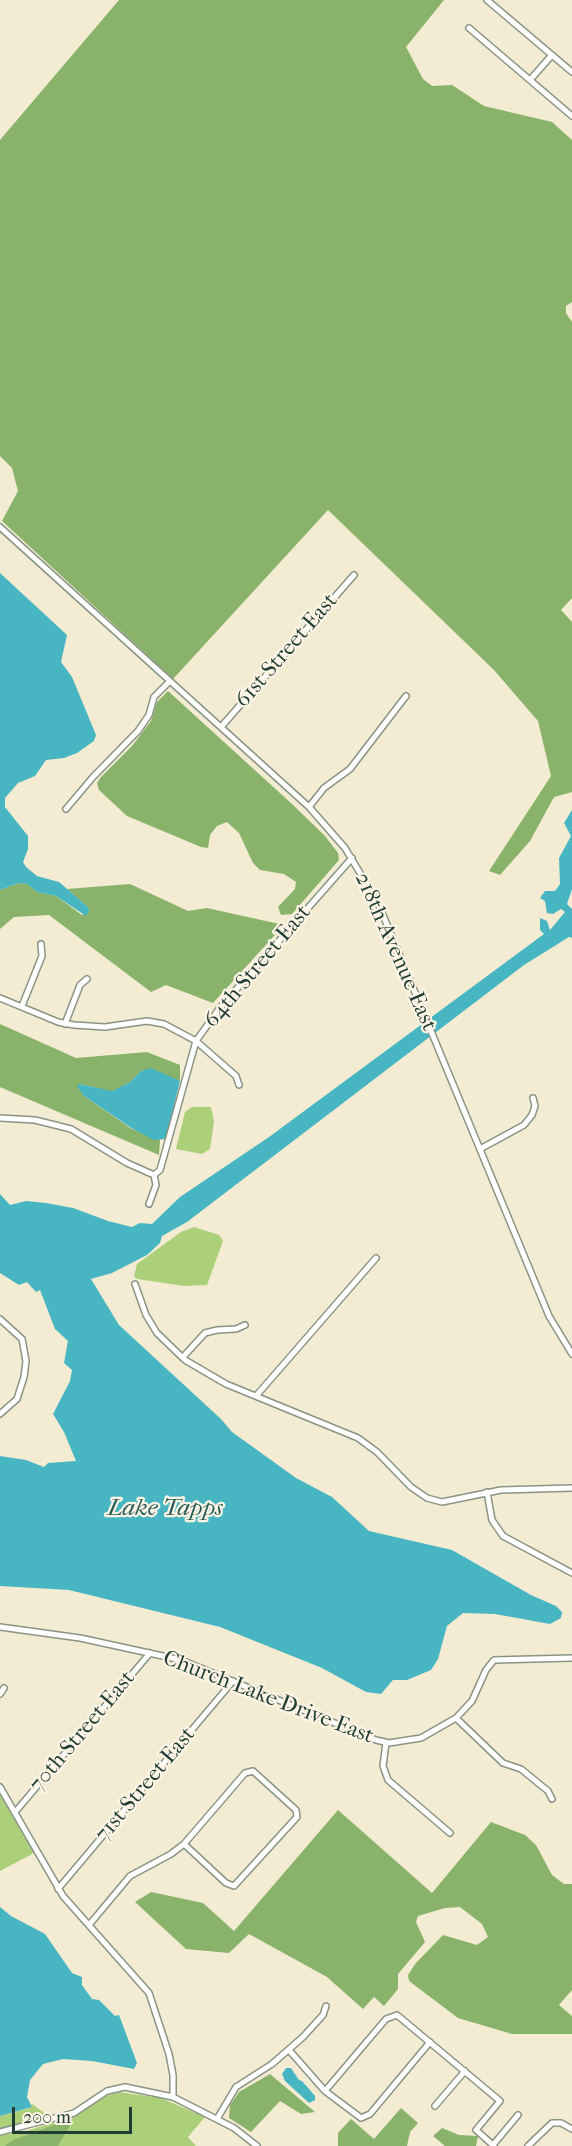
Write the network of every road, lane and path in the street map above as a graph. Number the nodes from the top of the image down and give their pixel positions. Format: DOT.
graph roads {
  1 [pos="487,0"];
  2 [pos="469,28"];
  3 [pos="552,55"];
  4 [pos="572,72"];
  5 [pos="530,80"];
  6 [pos="572,116"];
  7 [pos="0,527"];
  8 [pos="354,575"];
  9 [pos="170,681"];
  10 [pos="406,696"];
  11 [pos="220,727"];
  12 [pos="309,807"];
  13 [pos="66,808"];
  14 [pos="352,858"];
  15 [pos="360,871"];
  16 [pos="339,872"];
  17 [pos="41,944"];
  18 [pos="87,979"];
  19 [pos="0,998"];
  20 [pos="22,1006"];
  21 [pos="65,1024"];
  22 [pos="196,1041"];
  23 [pos="239,1085"];
  24 [pos="533,1098"];
  25 [pos="0,1118"];
  26 [pos="480,1149"];
  27 [pos="154,1175"];
  28 [pos="149,1204"];
  29 [pos="376,1258"];
  30 [pos="135,1284"];
  31 [pos="0,1319"];
  32 [pos="245,1324"];
  33 [pos="572,1354"];
  34 [pos="183,1358"];
  35 [pos="256,1396"];
  36 [pos="0,1414"];
  37 [pos="572,1488"];
  38 [pos="487,1492"];
  39 [pos="572,1573"];
  40 [pos="0,1627"];
  41 [pos="150,1653"];
  42 [pos="572,1658"];
  43 [pos="234,1681"];
  44 [pos="4,1688"];
  45 [pos="0,1694"];
  46 [pos="456,1718"];
  47 [pos="386,1743"];
  48 [pos="0,1787"];
  49 [pos="552,1799"];
  50 [pos="16,1811"];
  51 [pos="450,1833"];
  52 [pos="184,1844"];
  53 [pos="58,1889"];
  54 [pos="89,1925"];
  55 [pos="326,2006"];
  56 [pos="430,2042"];
  57 [pos="288,2050"];
  58 [pos="465,2071"];
  59 [pos="325,2091"];
  60 [pos="173,2097"];
  61 [pos="435,2106"];
  62 [pos="518,2115"];
  63 [pos="218,2119"];
  64 [pos="572,2129"];
  65 [pos="0,2132"];
  66 [pos="494,2145"];
  67 [pos="257,2146"];
  68 [pos="528,2146"];
  1 -- 3 [label="street"];
  2 -- 5 [label="street"];
  3 -- 4 [label="street"];
  3 -- 5 [label="street"];
  5 -- 6 [label="street"];
  7 -- 9 [label="street, 218th Avenue East"];
  8 -- 11 [label="street, 61st Street East"];
  9 -- 11 [label="street, 218th Avenue East"];
  9 -- 13 [label="street"];
  10 -- 12 [label="street"];
  11 -- 12 [label="street, 218th Avenue East"];
  12 -- 14 [label="street, 218th Avenue East"];
  14 -- 15 [label="street, 218th Avenue East"];
  14 -- 16 [label="street, 64th Street East"];
  15 -- 16 [label="street"];
  15 -- 26 [label="street, 218th Avenue East"];
  16 -- 22 [label="street, 64th Street East"];
  17 -- 20 [label="street"];
  18 -- 21 [label="street"];
  19 -- 20 [label="street"];
  20 -- 21 [label="street"];
  21 -- 22 [label="street"];
  22 -- 23 [label="street"];
  22 -- 27 [label="street, 64th Street East"];
  24 -- 26 [label="street"];
  25 -- 27 [label="street"];
  26 -- 33 [label="street, 218th Avenue East"];
  27 -- 28 [label="street, 64th Street East"];
  29 -- 35 [label="street"];
  30 -- 34 [label="street"];
  31 -- 36 [label="street"];
  32 -- 34 [label="street"];
  34 -- 35 [label="street"];
  35 -- 38 [label="street"];
  37 -- 38 [label="street"];
  38 -- 39 [label="street"];
  40 -- 41 [label="street, Church Lake Drive East"];
  41 -- 43 [label="street, Church Lake Drive East"];
  41 -- 50 [label="street, 70th Street East"];
  42 -- 46 [label="street, Church Lake Drive East"];
  43 -- 47 [label="street, Church Lake Drive East"];
  43 -- 53 [label="street, 71st Street East"];
  44 -- 45 [label="street"];
  46 -- 47 [label="street, Church Lake Drive East"];
  46 -- 49 [label="street"];
  47 -- 51 [label="street"];
  48 -- 50 [label="street"];
  50 -- 53 [label="street"];
  52 -- 52 [label="street"];
  52 -- 54 [label="street"];
  53 -- 54 [label="street"];
  54 -- 60 [label="street"];
  55 -- 57 [label="street"];
  56 -- 58 [label="street"];
  56 -- 59 [label="street"];
  56 -- 59 [label="street"];
  57 -- 59 [label="street"];
  57 -- 63 [label="street"];
  58 -- 61 [label="street"];
  58 -- 66 [label="street"];
  60 -- 63 [label="street"];
  60 -- 65 [label="street"];
  62 -- 66 [label="street"];
  63 -- 67 [label="street"];
  64 -- 68 [label="street"];
}
